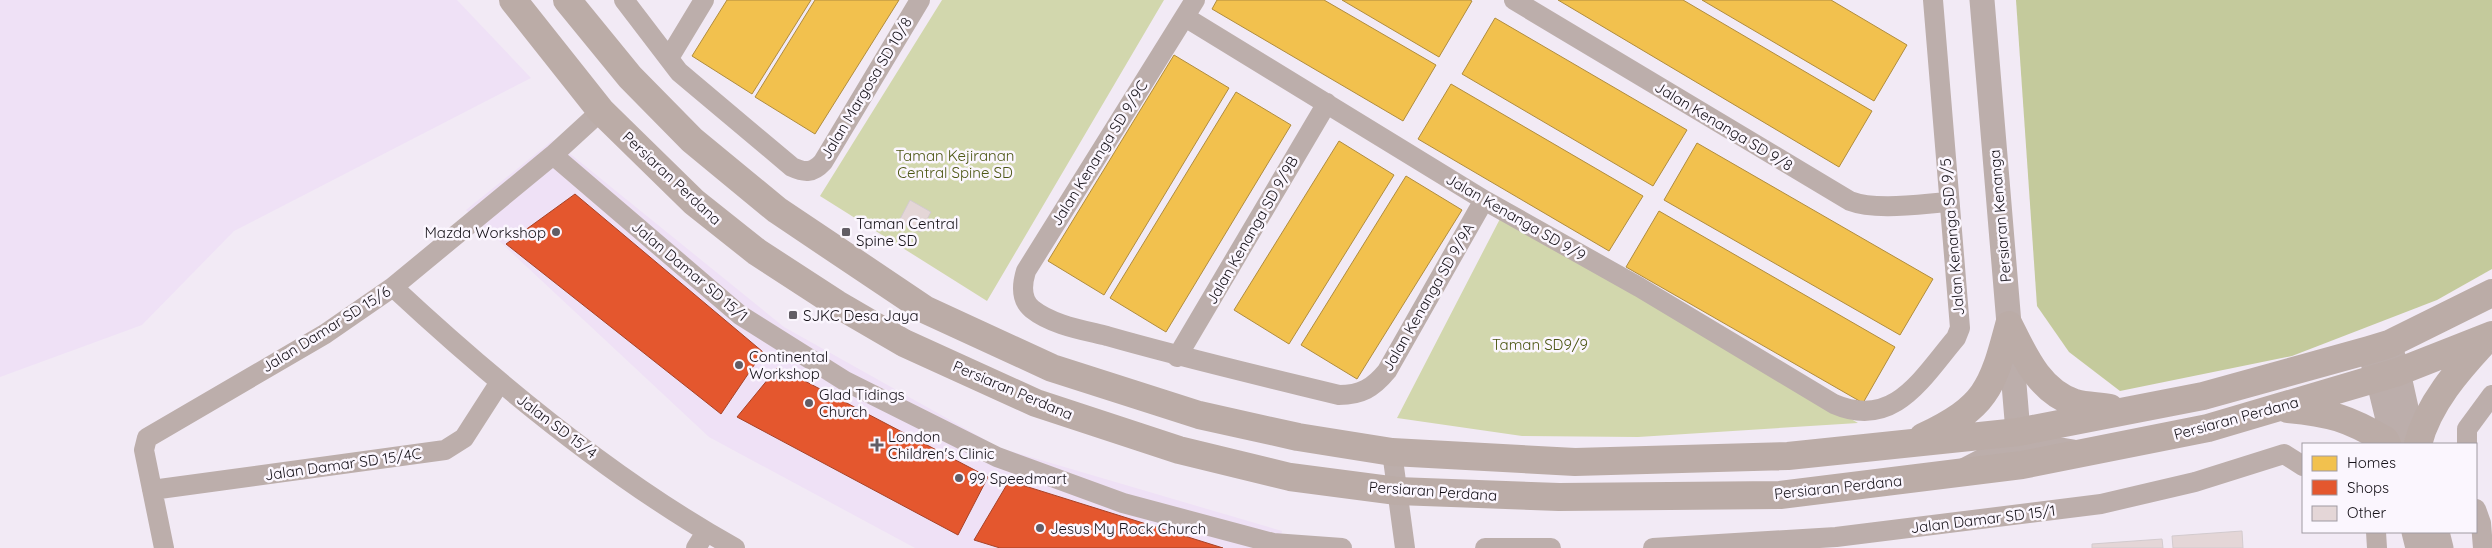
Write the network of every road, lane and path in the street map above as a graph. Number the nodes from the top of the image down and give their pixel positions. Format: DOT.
graph roads {
  1 [pos="512,0"];
  2 [pos="567,0"];
  3 [pos="624,0"];
  4 [pos="704,0"];
  5 [pos="920,0"];
  6 [pos="1514,0"];
  7 [pos="1933,0"];
  8 [pos="1982,0"];
  9 [pos="1190,8"];
  10 [pos="669,58"];
  11 [pos="1327,103"];
  12 [pos="601,111"];
  13 [pos="553,155"];
  14 [pos="1484,200"];
  15 [pos="1948,202"];
  16 [pos="392,287"];
  17 [pos="2492,293"];
  18 [pos="1032,309"];
  19 [pos="2009,324"];
  20 [pos="2491,335"];
  21 [pos="2379,347"];
  22 [pos="1177,356"];
  23 [pos="1052,368"];
  24 [pos="2388,375"];
  25 [pos="500,382"];
  26 [pos="2492,395"];
  27 [pos="1036,403"];
  28 [pos="2276,408"];
  29 [pos="2135,410"];
  30 [pos="1851,411"];
  31 [pos="2018,432"];
  32 [pos="2386,443"];
  33 [pos="2394,443"];
  34 [pos="2414,443"];
  35 [pos="2418,443"];
  36 [pos="2467,443"];
  37 [pos="1908,444"];
  38 [pos="1392,452"];
  39 [pos="2081,453"];
  40 [pos="2302,465"];
  41 [pos="1960,473"];
  42 [pos="152,490"];
  43 [pos="1397,491"];
  44 [pos="2483,519"];
  45 [pos="2376,533"];
  46 [pos="2414,533"];
  47 [pos="2437,533"];
  48 [pos="701,540"];
  49 [pos="1272,546"];
  50 [pos="164,548"];
  51 [pos="735,548"];
  52 [pos="1342,548"];
  53 [pos="1405,548"];
  54 [pos="1485,548"];
  55 [pos="1551,548"];
  56 [pos="1654,548"];
  57 [pos="2378,548"];
  58 [pos="2418,548"];
  59 [pos="2441,548"];
  60 [pos="2483,548"];
  1 -- 12 [label="main road, Persiaran Perdana"];
  2 -- 23 [label="main road, Persiaran Perdana"];
  3 -- 10 [label="street"];
  4 -- 10 [label="street"];
  5 -- 10 [label="street, Jalan Margosa SD 10/8"];
  6 -- 15 [label="street, Jalan Kenanga SD 9/8"];
  7 -- 15 [label="street, Jalan Kenanga SD 9/5"];
  8 -- 19 [label="street, Persiaran Kenanga"];
  9 -- 11 [label="street, Jalan Kenanga SD 9/9"];
  9 -- 18 [label="street, Jalan Kenanga SD 9/9C"];
  11 -- 14 [label="street, Jalan Kenanga SD 9/9"];
  11 -- 22 [label="street, Jalan Kenanga SD 9/9B"];
  12 -- 13 [label="street, Jalan Damar SD 15/6"];
  12 -- 27 [label="main road, Persiaran Perdana"];
  13 -- 16 [label="street, Jalan Damar SD 15/6"];
  13 -- 49 [label="street, Jalan Damar SD 15/1"];
  14 -- 22 [label="street, Jalan Kenanga SD 9/9A"];
  14 -- 30 [label="street, Jalan Kenanga SD 9/9"];
  15 -- 30 [label="street, Jalan Kenanga SD 9/5"];
  16 -- 25 [label="street, Jalan SD 15/4"];
  16 -- 42 [label="street, Jalan Damar SD 15/6"];
  17 -- 21 [label="main road, Persiaran Perdana"];
  18 -- 22 [label="street, Jalan Kenanga SD 9/9A"];
  19 -- 29 [label="main road"];
  19 -- 31 [label="street, Persiaran Kenanga"];
  19 -- 37 [label="main road"];
  20 -- 24 [label="main road, Persiaran Perdana"];
  20 -- 35 [label="main road"];
  21 -- 24 [label="street"];
  21 -- 29 [label="main road, Persiaran Perdana"];
  23 -- 27 [label="main road"];
  23 -- 38 [label="main road, Persiaran Perdana"];
  24 -- 28 [label="main road, Persiaran Perdana"];
  24 -- 33 [label="street"];
  24 -- 34 [label="street"];
  25 -- 42 [label="street, Jalan Damar SD 15/4C"];
  25 -- 48 [label="street, Jalan SD 15/4"];
  26 -- 36 [label="street"];
  27 -- 43 [label="main road, Persiaran Perdana"];
  28 -- 32 [label="main road"];
  28 -- 39 [label="main road, Persiaran Perdana"];
  29 -- 31 [label="main road, Persiaran Perdana"];
  31 -- 37 [label="main road, Persiaran Perdana"];
  31 -- 39 [label="street"];
  31 -- 41 [label="street"];
  37 -- 38 [label="main road, Persiaran Perdana"];
  38 -- 43 [label="street"];
  39 -- 41 [label="main road, Persiaran Perdana"];
  40 -- 56 [label="street, Jalan Damar SD 15/1"];
  41 -- 43 [label="main road, Persiaran Perdana"];
  42 -- 50 [label="street, Jalan Damar SD 15/6"];
  43 -- 53 [label="street"];
  44 -- 60 [label="street"];
  45 -- 57 [label="street"];
  46 -- 58 [label="street"];
  47 -- 59 [label="street"];
  48 -- 51 [label="street, Jalan SD 15/4"];
  49 -- 52 [label="street, Jalan Damar SD 15/1"];
  54 -- 55 [label="street"];
}
